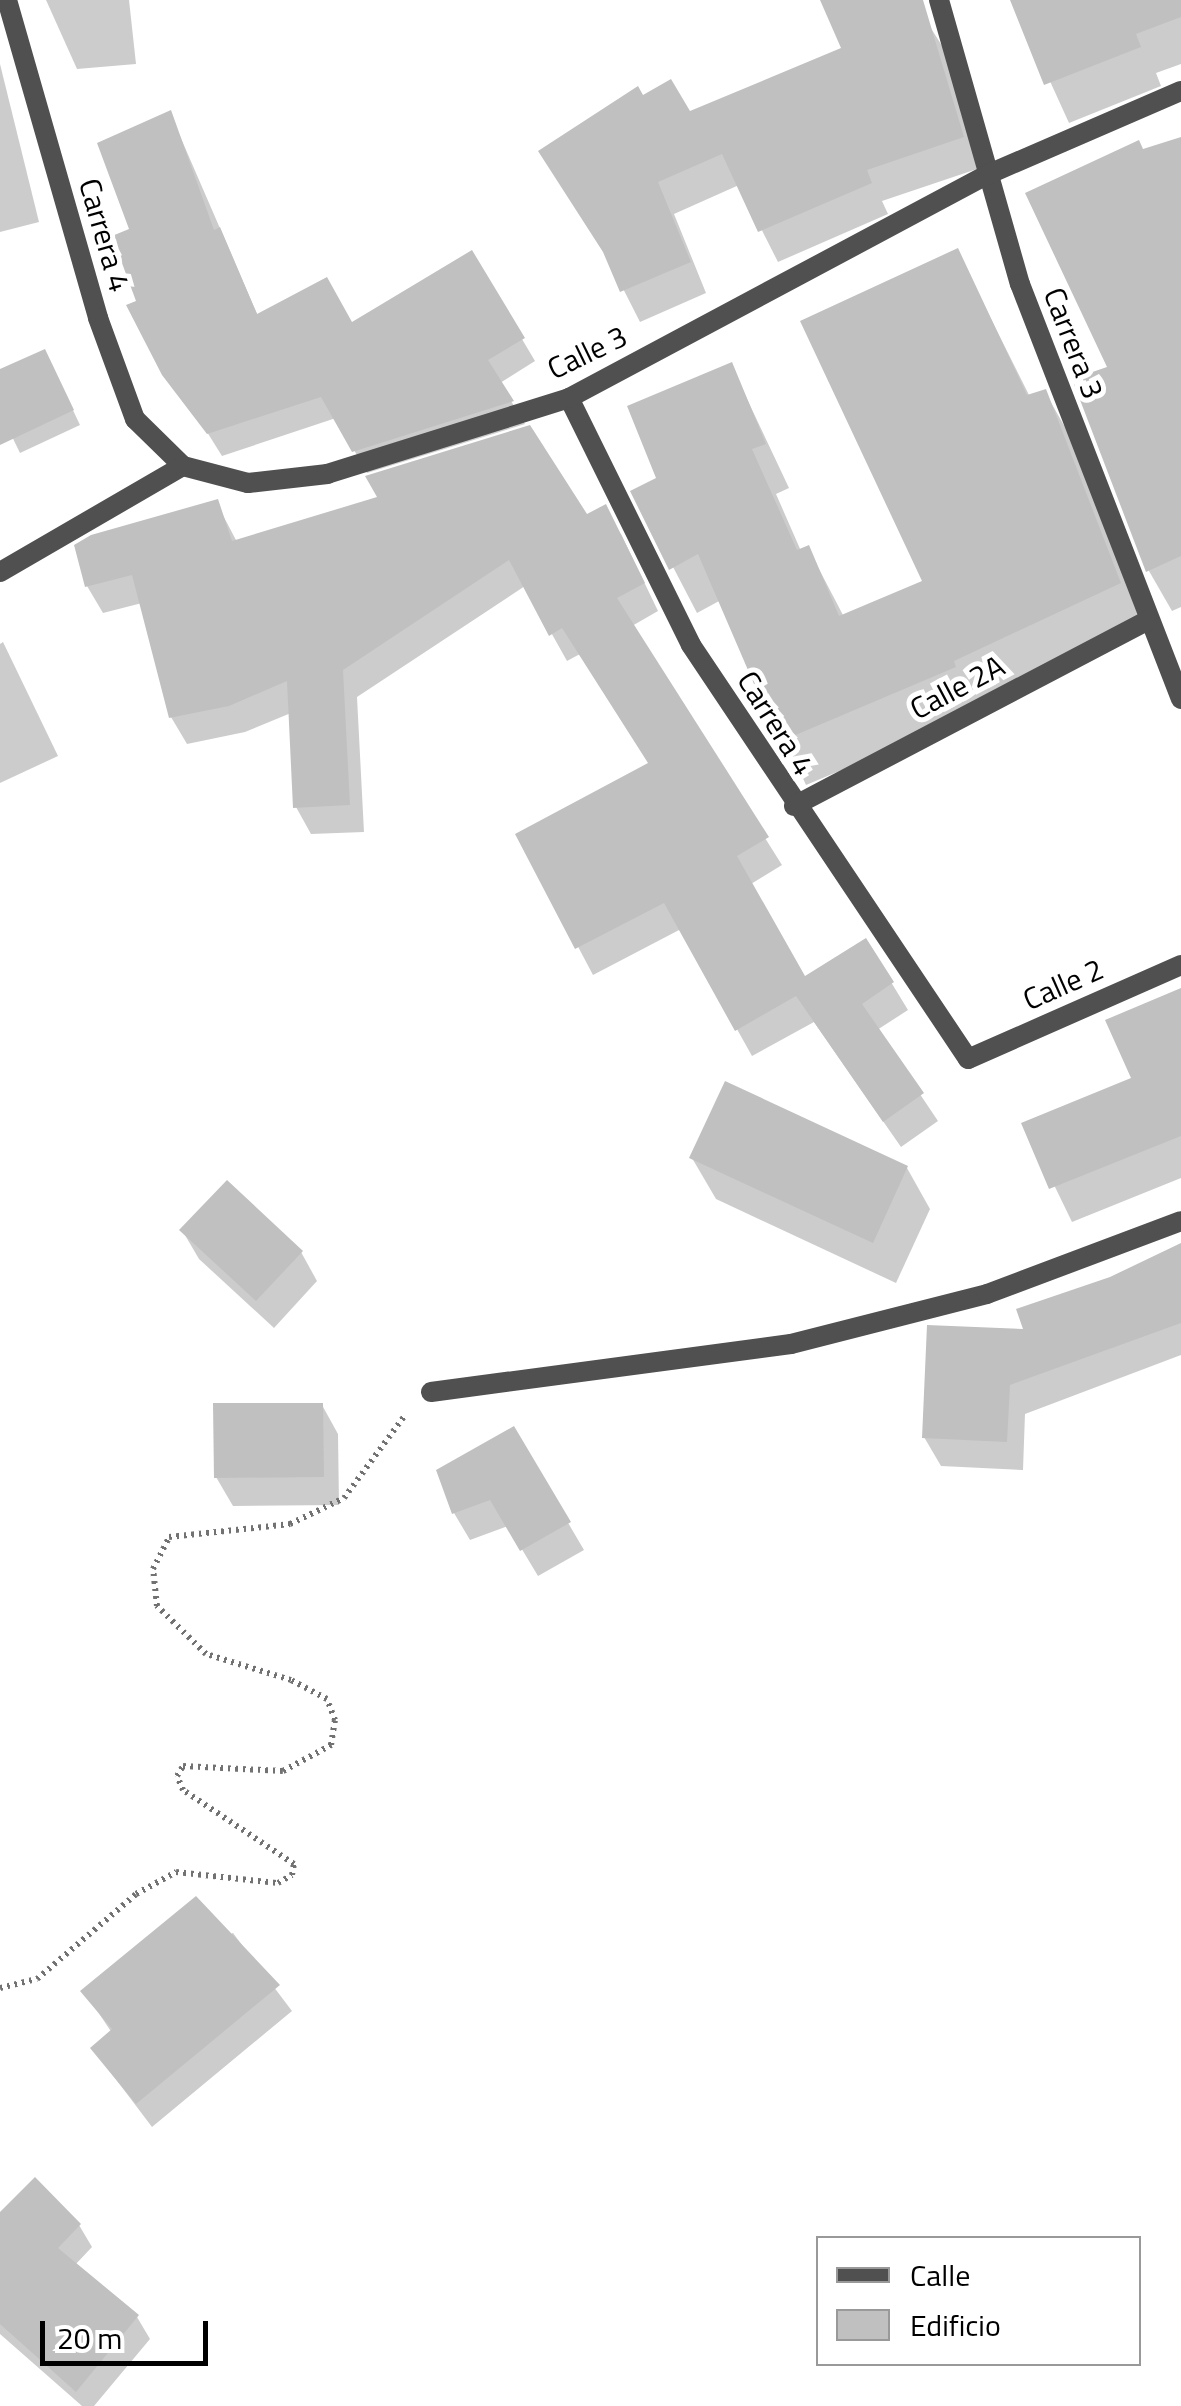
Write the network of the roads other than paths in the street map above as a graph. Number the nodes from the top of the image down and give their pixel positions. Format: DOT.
graph roads {
  1 [pos="7,0"];
  2 [pos="939,0"];
  3 [pos="1181,91"];
  4 [pos="989,174"];
  5 [pos="569,398"];
  6 [pos="183,466"];
  7 [pos="0,572"];
  8 [pos="1148,621"];
  9 [pos="1181,699"];
  10 [pos="794,806"];
  11 [pos="1181,965"];
  12 [pos="968,1058"];
  13 [pos="1181,1221"];
  14 [pos="432,1392"];
  1 -- 6 [label="street, Carrera 4"];
  2 -- 4 [label="street, Carrera 3"];
  3 -- 4 [label="street, Calle 3"];
  4 -- 5 [label="street, Calle 3"];
  4 -- 8 [label="street, Carrera 3"];
  5 -- 6 [label="street, Calle 3"];
  5 -- 10 [label="street, Carrera 4"];
  6 -- 7 [label="street"];
  8 -- 9 [label="street, Carrera 3"];
  8 -- 10 [label="street, Calle 2A"];
  10 -- 12 [label="street, Carrera 4"];
  11 -- 12 [label="street, Calle 2"];
  13 -- 14 [label="street"];
}
